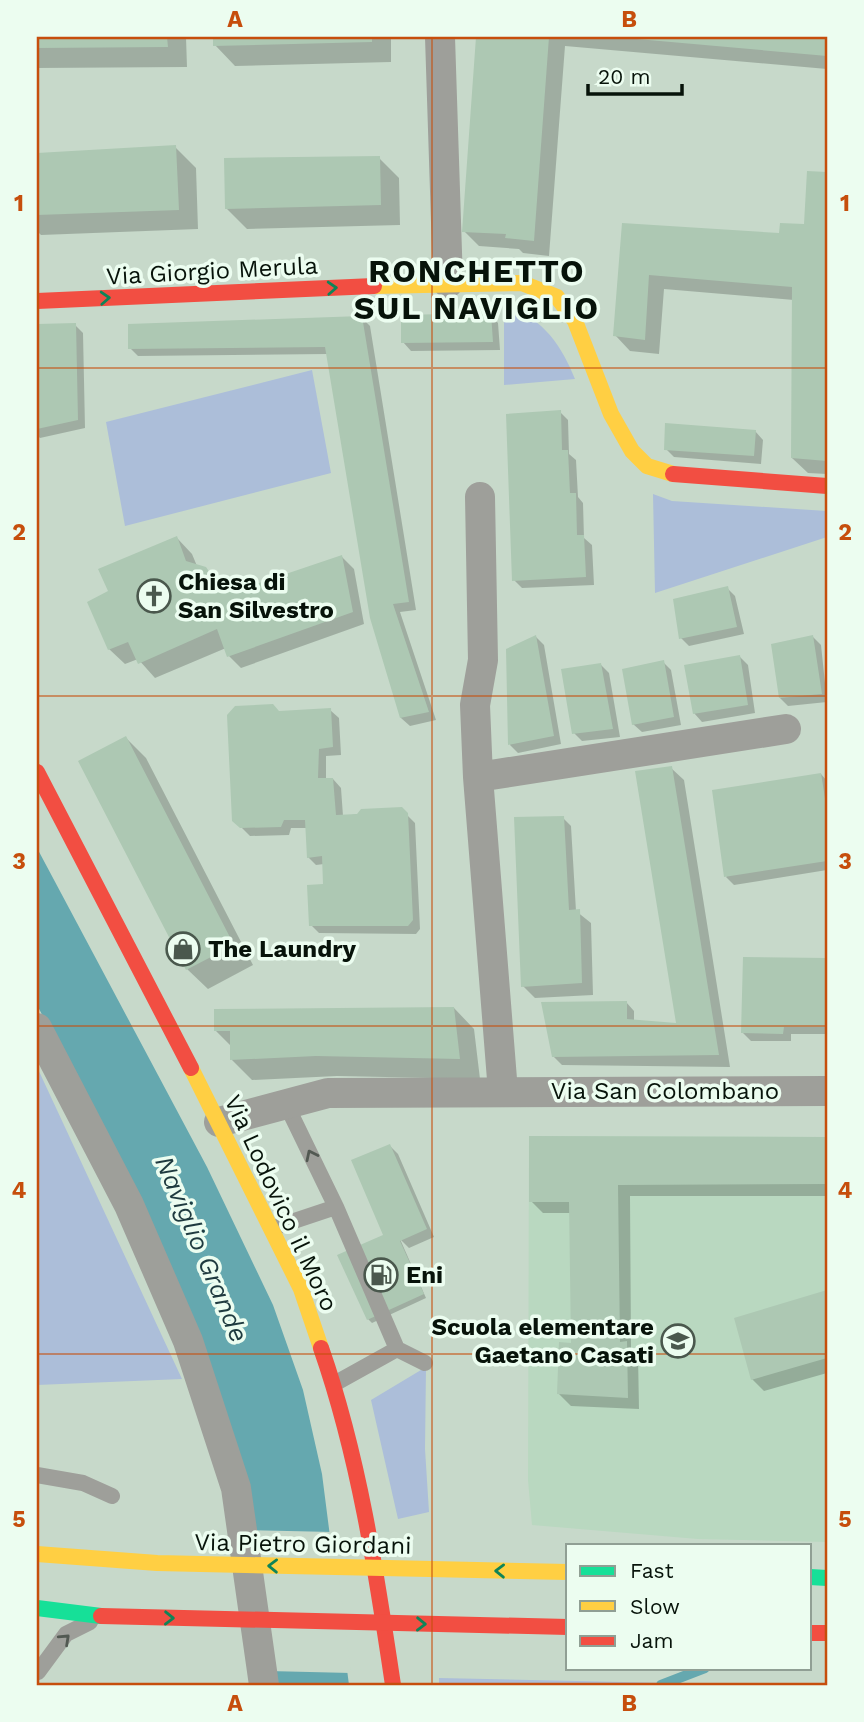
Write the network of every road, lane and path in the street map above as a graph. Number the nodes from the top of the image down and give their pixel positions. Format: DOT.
graph roads {
  1 [pos="440,37"];
  2 [pos="448,284"];
  3 [pos="37,301"];
  4 [pos="827,486"];
  5 [pos="480,497"];
  6 [pos="786,729"];
  7 [pos="37,772"];
  8 [pos="478,777"];
  9 [pos="37,1028"];
  10 [pos="827,1091"];
  11 [pos="503,1092"];
  12 [pos="286,1104"];
  13 [pos="219,1122"];
  14 [pos="336,1207"];
  15 [pos="273,1228"];
  16 [pos="397,1349"];
  17 [pos="425,1363"];
  18 [pos="334,1384"];
  19 [pos="37,1475"];
  20 [pos="112,1496"];
  21 [pos="37,1554"];
  22 [pos="566,1572"];
  23 [pos="37,1608"];
  24 [pos="101,1616"];
  25 [pos="566,1627"];
  26 [pos="37,1665"];
  27 [pos="38,1672"];
  28 [pos="37,1678"];
  29 [pos="264,1685"];
  30 [pos="393,1685"];
  1 -- 2 [label="street"];
  3 -- 2 [label="street, Via Giorgio Merula, one-way"];
  2 -- 4 [label="street, Via Giorgio Merula"];
  5 -- 8 [label="street"];
  6 -- 8 [label="street"];
  7 -- 13 [label="street, Via Lodovico il Moro"];
  8 -- 11 [label="street"];
  9 -- 29 [label="street"];
  10 -- 11 [label="street, Via San Colombano"];
  11 -- 12 [label="street, Via San Colombano"];
  12 -- 13 [label="street, Via San Colombano"];
  14 -- 12 [label="lane, one-way"];
  13 -- 15 [label="street, Via Lodovico il Moro"];
  14 -- 15 [label="lane"];
  14 -- 16 [label="lane"];
  15 -- 18 [label="street, Via Lodovico il Moro"];
  16 -- 17 [label="lane"];
  16 -- 18 [label="lane"];
  18 -- 30 [label="street, Via Lodovico il Moro"];
  19 -- 20 [label="lane"];
  22 -- 21 [label="street, Via Pietro Giordani, one-way, bridge"];
  23 -- 24 [label="street"];
  24 -- 25 [label="street, one-way, bridge"];
  27 -- 24 [label="lane, one-way"];
  26 -- 27 [label="lane"];
  27 -- 28 [label="lane"];
}
